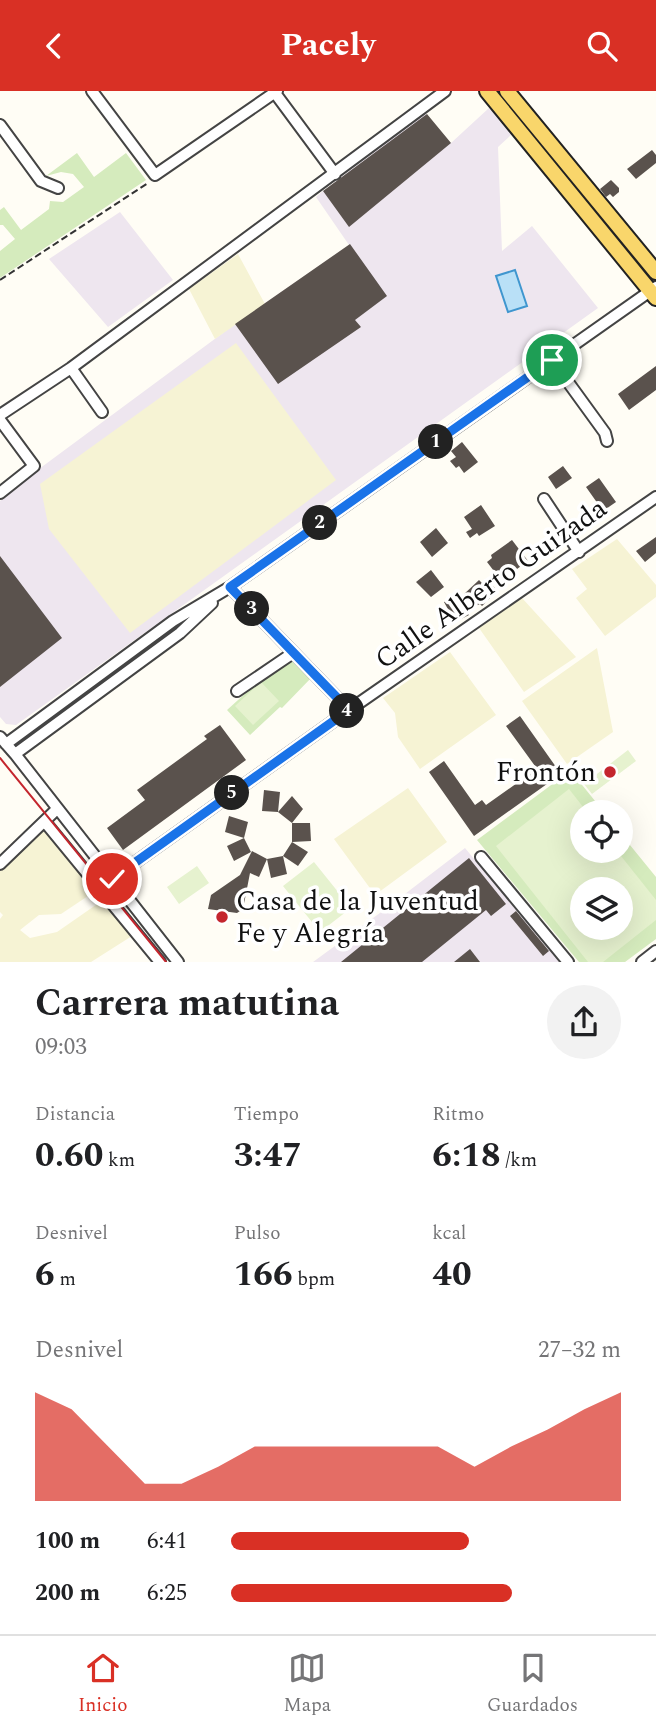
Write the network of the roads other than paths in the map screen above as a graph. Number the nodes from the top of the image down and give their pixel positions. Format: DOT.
graph roads {
  1 [pos="92,91"];
  2 [pos="445,91"];
  3 [pos="487,91"];
  4 [pos="507,91"];
  5 [pos="276,92"];
  6 [pos="523,123"];
  7 [pos="0,125"];
  8 [pos="335,174"];
  9 [pos="58,188"];
  10 [pos="656,272"];
  11 [pos="654,292"];
  12 [pos="552,360"];
  13 [pos="71,368"];
  14 [pos="102,412"];
  15 [pos="0,417"];
  16 [pos="607,441"];
  17 [pos="0,493"];
  18 [pos="656,497"];
  19 [pos="544,499"];
  20 [pos="579,552"];
  21 [pos="230,587"];
  22 [pos="293,653"];
  23 [pos="237,691"];
  24 [pos="349,710"];
  25 [pos="3,741"];
  26 [pos="15,754"];
  27 [pos="57,809"];
  28 [pos="44,822"];
  29 [pos="481,857"];
  30 [pos="0,864"];
  31 [pos="112,879"];
  32 [pos="656,951"];
  33 [pos="160,962"];
  34 [pos="178,962"];
  35 [pos="568,962"];
  36 [pos="642,962"];
  1 -- 5 [label="street"];
  2 -- 8 [label="street"];
  3 -- 6 [label="main road"];
  4 -- 6 [label="main road"];
  5 -- 8 [label="street"];
  6 -- 10 [label="main road"];
  6 -- 11 [label="main road"];
  7 -- 9 [label="street"];
  8 -- 13 [label="street"];
  11 -- 12 [label="street"];
  12 -- 16 [label="street"];
  12 -- 21 [label="street"];
  13 -- 14 [label="street"];
  13 -- 15 [label="street"];
  15 -- 17 [label="street"];
  18 -- 20 [label="street, Calle Alberto Guizada"];
  19 -- 20 [label="street"];
  20 -- 24 [label="street, Calle Alberto Guizada"];
  21 -- 22 [label="street"];
  21 -- 25 [label="street"];
  21 -- 26 [label="street"];
  22 -- 23 [label="street"];
  22 -- 24 [label="street"];
  24 -- 31 [label="street, Calle Alberto Guizada"];
  25 -- 26 [label="street"];
  26 -- 27 [label="street"];
  27 -- 28 [label="street"];
  27 -- 31 [label="street"];
  28 -- 30 [label="street"];
  28 -- 33 [label="street"];
  29 -- 35 [label="street"];
  31 -- 34 [label="street"];
  32 -- 36 [label="street"];
}
